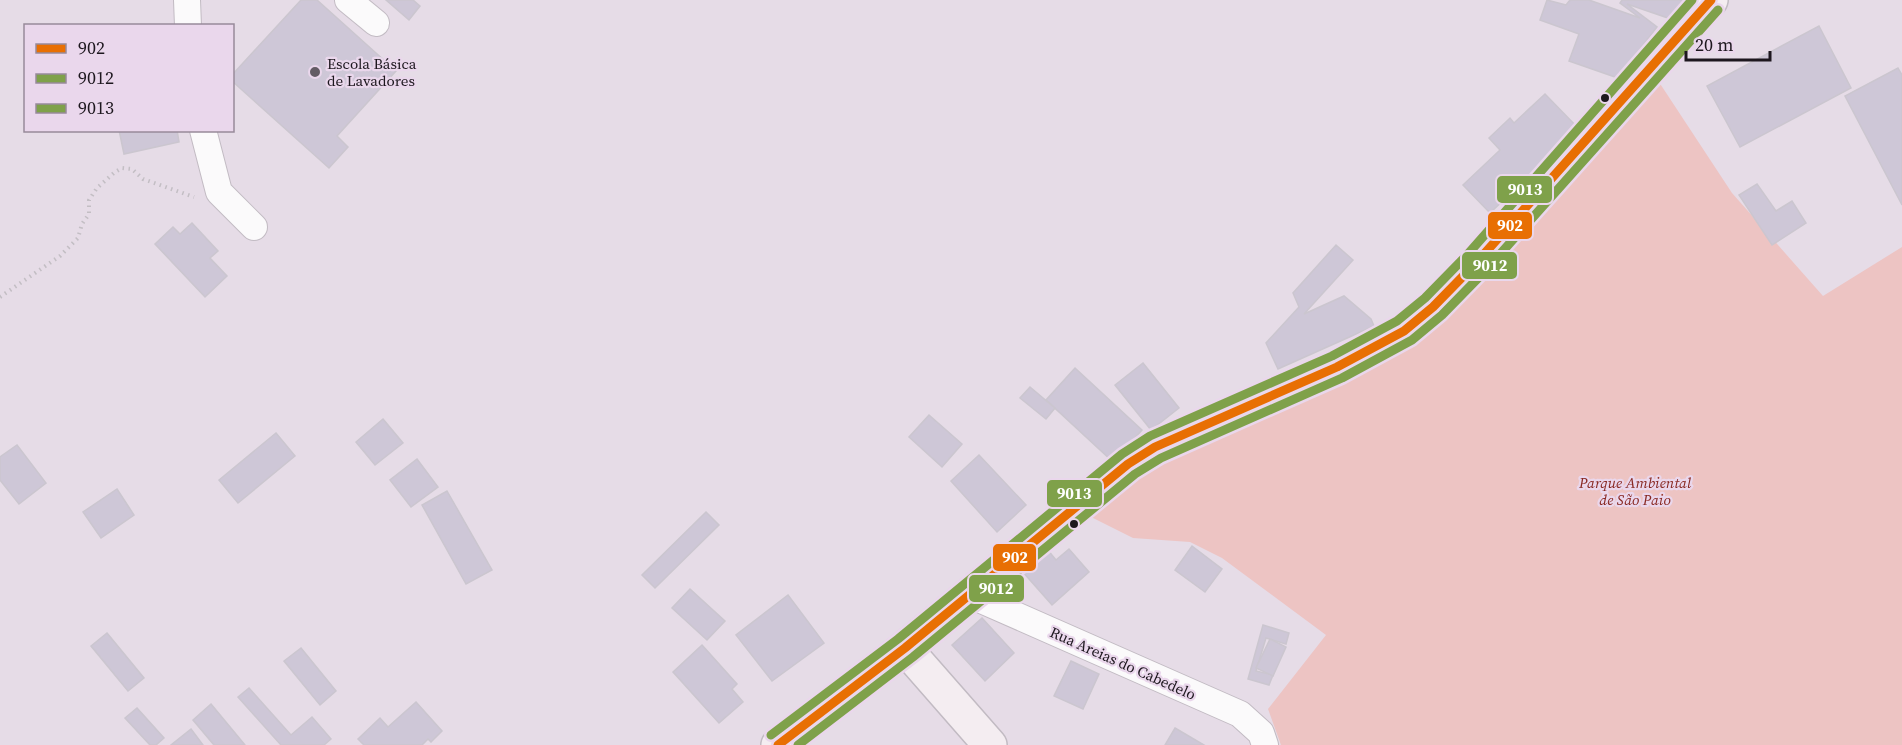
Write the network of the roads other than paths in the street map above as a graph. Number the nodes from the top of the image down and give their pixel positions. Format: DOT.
graph roads {
  1 [pos="187,0"];
  2 [pos="348,0"];
  3 [pos="1711,0"];
  4 [pos="376,23"];
  5 [pos="188,24"];
  6 [pos="204,132"];
  7 [pos="254,227"];
  8 [pos="969,595"];
  9 [pos="905,648"];
  10 [pos="778,745"];
  11 [pos="990,745"];
  12 [pos="1265,745"];
  1 -- 5 [label="street"];
  2 -- 4 [label="street"];
  3 -- 8 [label="main road"];
  6 -- 7 [label="street"];
  8 -- 9 [label="main road"];
  8 -- 12 [label="street, Rua Areias do Cabedelo"];
  9 -- 10 [label="main road"];
  9 -- 11 [label="main road"];
}
